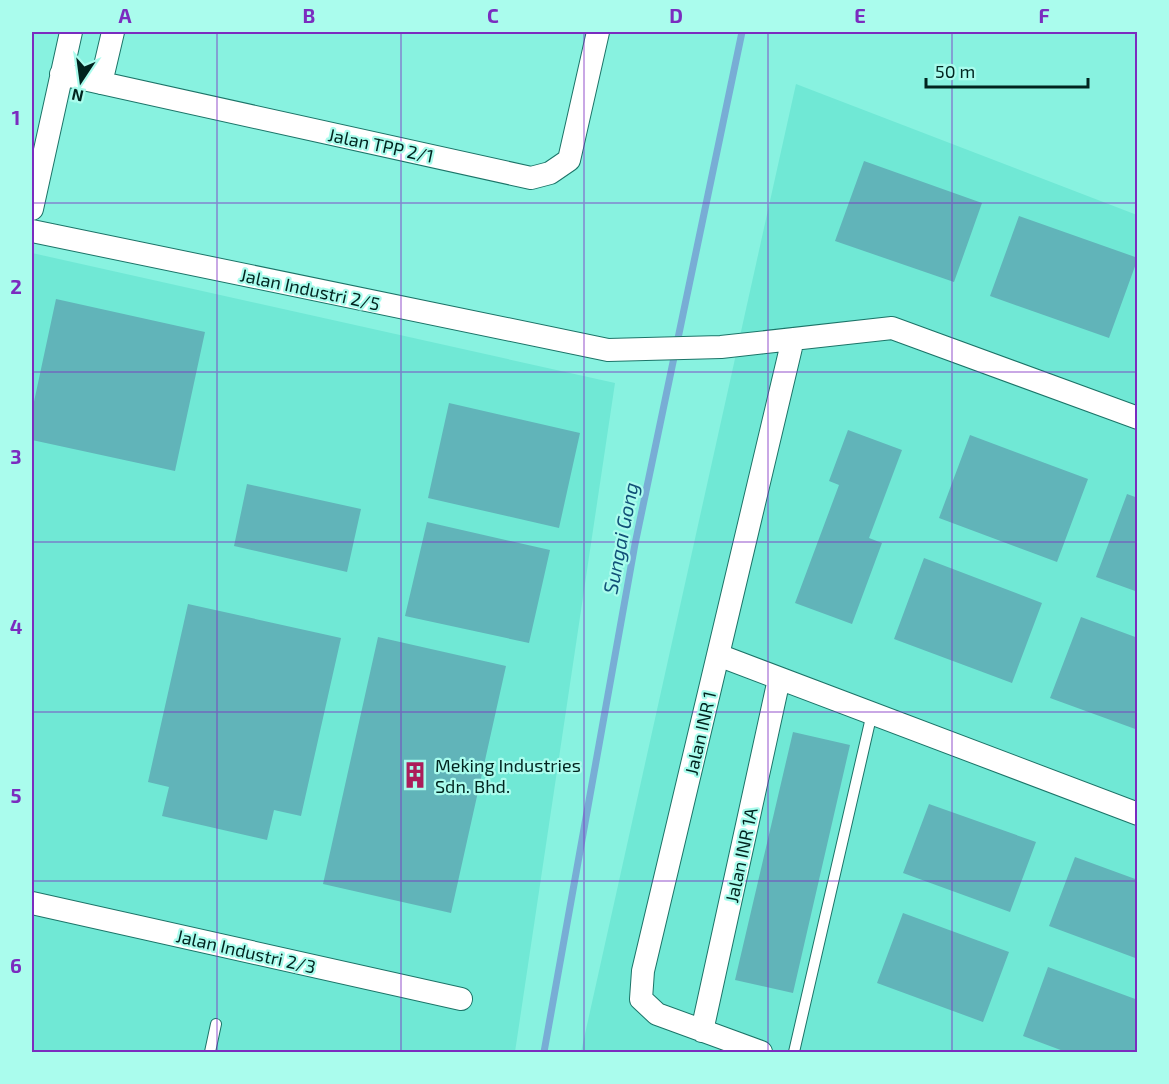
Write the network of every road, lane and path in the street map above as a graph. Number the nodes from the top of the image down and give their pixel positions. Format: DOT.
graph roads {
  1 [pos="71,32"];
  2 [pos="113,32"];
  3 [pos="598,32"];
  4 [pos="62,74"];
  5 [pos="101,83"];
  6 [pos="32,209"];
  7 [pos="32,231"];
  8 [pos="793,339"];
  9 [pos="1137,418"];
  10 [pos="718,655"];
  11 [pos="779,679"];
  12 [pos="872,713"];
  13 [pos="1137,814"];
  14 [pos="32,903"];
  15 [pos="461,999"];
  16 [pos="216,1024"];
  17 [pos="702,1031"];
  18 [pos="210,1053"];
  19 [pos="761,1053"];
  20 [pos="794,1053"];
  1 -- 4 [label="street"];
  2 -- 5 [label="street"];
  3 -- 5 [label="street, Jalan TPP 2/1"];
  4 -- 5 [label="street, Jalan TPP 2/1"];
  4 -- 6 [label="street"];
  7 -- 8 [label="street, Jalan Industri 2/5"];
  8 -- 9 [label="street, Jalan Industri 2/5"];
  8 -- 10 [label="street, Jalan INR 1"];
  10 -- 11 [label="street"];
  10 -- 17 [label="street, Jalan INR 1"];
  11 -- 12 [label="street"];
  11 -- 17 [label="street, Jalan INR 1A"];
  12 -- 13 [label="street"];
  12 -- 20 [label="lane"];
  14 -- 15 [label="street, Jalan Industri 2/3"];
  16 -- 18 [label="lane"];
  17 -- 19 [label="street, Jalan INR 1"];
}
